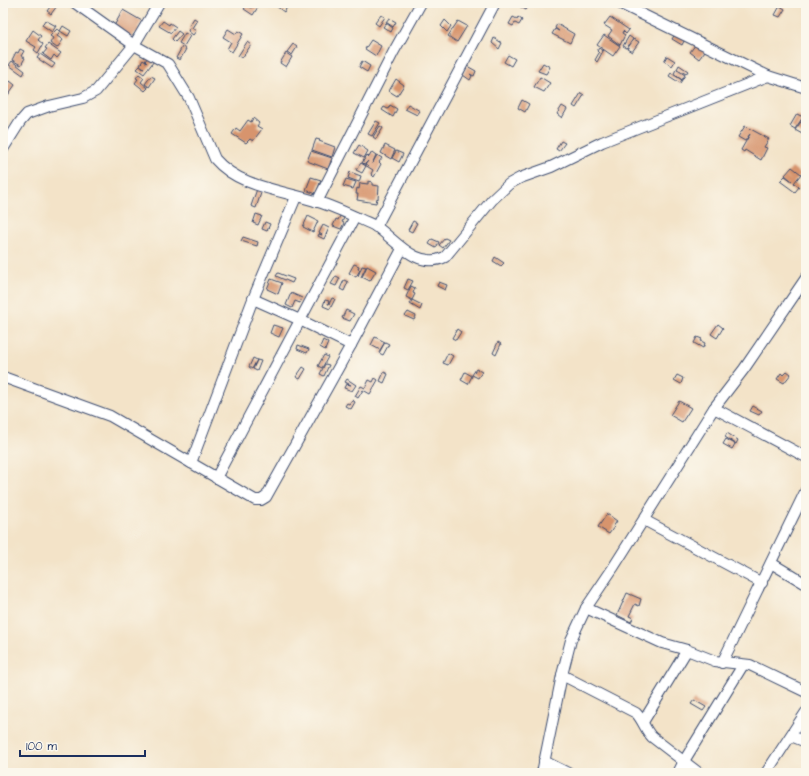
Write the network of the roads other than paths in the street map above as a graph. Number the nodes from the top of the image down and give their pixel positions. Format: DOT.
graph roads {
  1 [pos="75,3"];
  2 [pos="158,3"];
  3 [pos="421,3"];
  4 [pos="495,3"];
  5 [pos="622,4"];
  6 [pos="134,45"];
  7 [pos="768,76"];
  8 [pos="806,88"];
  9 [pos="3,149"];
  10 [pos="296,196"];
  11 [pos="317,202"];
  12 [pos="355,217"];
  13 [pos="376,227"];
  14 [pos="402,249"];
  15 [pos="806,278"];
  16 [pos="253,299"];
  17 [pos="300,320"];
  18 [pos="351,345"];
  19 [pos="3,377"];
  20 [pos="714,408"];
  21 [pos="806,457"];
  22 [pos="191,463"];
  23 [pos="216,478"];
  24 [pos="806,490"];
  25 [pos="644,520"];
  26 [pos="772,563"];
  27 [pos="762,583"];
  28 [pos="806,584"];
  29 [pos="586,608"];
  30 [pos="687,650"];
  31 [pos="722,663"];
  32 [pos="743,665"];
  33 [pos="562,675"];
  34 [pos="806,692"];
  35 [pos="806,712"];
  36 [pos="643,722"];
  37 [pos="791,736"];
  38 [pos="806,742"];
  39 [pos="544,761"];
  40 [pos="684,761"];
  41 [pos="542,773"];
  42 [pos="568,773"];
  43 [pos="678,773"];
  44 [pos="698,773"];
  45 [pos="766,773"];
  1 -- 6 [label="street"];
  2 -- 6 [label="street"];
  3 -- 11 [label="street"];
  4 -- 13 [label="street"];
  5 -- 7 [label="street"];
  6 -- 9 [label="street"];
  6 -- 10 [label="street"];
  7 -- 8 [label="street"];
  7 -- 14 [label="street"];
  10 -- 11 [label="street"];
  10 -- 16 [label="street"];
  11 -- 12 [label="street"];
  12 -- 13 [label="street"];
  12 -- 17 [label="street"];
  13 -- 14 [label="street"];
  14 -- 18 [label="street"];
  15 -- 20 [label="street"];
  16 -- 17 [label="street"];
  16 -- 22 [label="street"];
  17 -- 18 [label="street"];
  17 -- 23 [label="street"];
  18 -- 23 [label="street"];
  19 -- 22 [label="street"];
  20 -- 21 [label="street"];
  20 -- 25 [label="street"];
  22 -- 23 [label="street"];
  24 -- 26 [label="street"];
  25 -- 27 [label="street"];
  25 -- 29 [label="street"];
  26 -- 27 [label="street"];
  26 -- 28 [label="street"];
  27 -- 31 [label="street"];
  29 -- 30 [label="street"];
  29 -- 33 [label="street"];
  30 -- 31 [label="street"];
  30 -- 36 [label="street"];
  31 -- 32 [label="street"];
  32 -- 34 [label="street"];
  32 -- 40 [label="street"];
  33 -- 36 [label="street"];
  33 -- 39 [label="street"];
  35 -- 37 [label="street"];
  36 -- 40 [label="street"];
  37 -- 38 [label="street"];
  37 -- 45 [label="street"];
  39 -- 41 [label="street"];
  39 -- 42 [label="street"];
  40 -- 43 [label="street"];
  40 -- 44 [label="street"];
}
